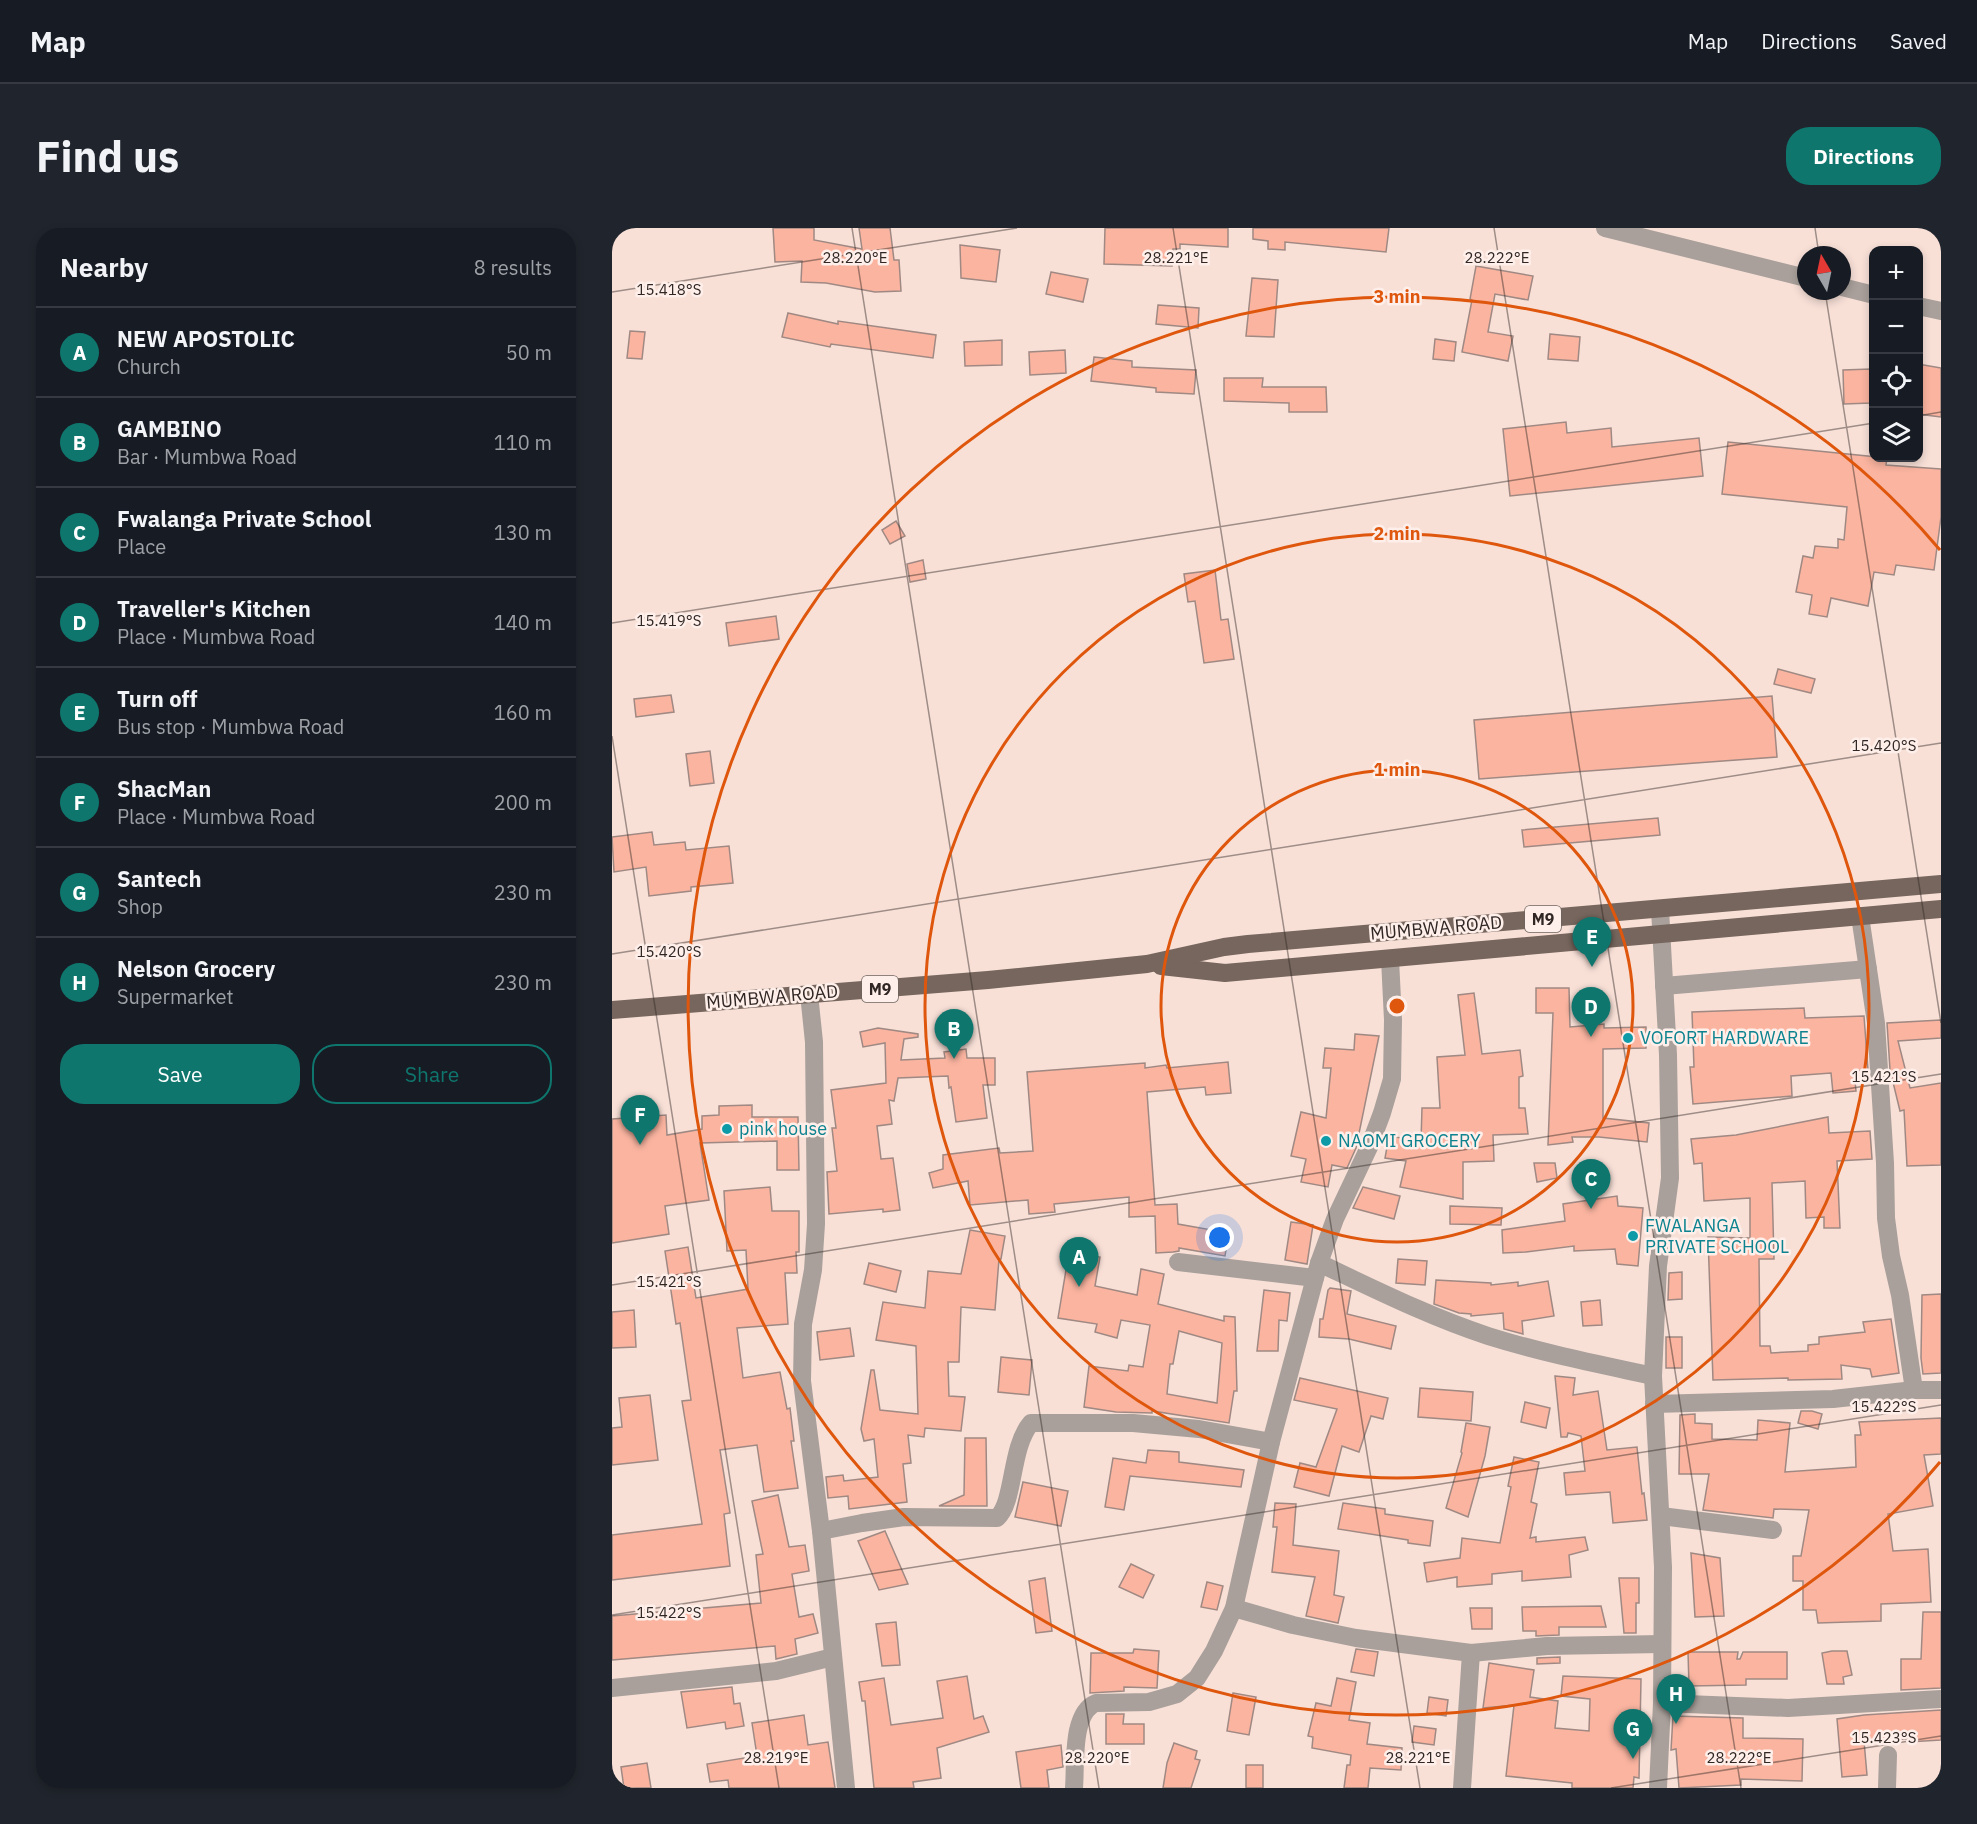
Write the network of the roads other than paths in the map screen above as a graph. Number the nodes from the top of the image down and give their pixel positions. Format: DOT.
graph roads {
  1 [pos="1605,228"];
  2 [pos="1797,276"];
  3 [pos="1851,289"];
  4 [pos="1869,294"];
  5 [pos="1923,307"];
  6 [pos="1941,311"];
  7 [pos="1941,884"];
  8 [pos="1660,909"];
  9 [pos="1941,909"];
  10 [pos="1860,916"];
  11 [pos="1661,933"];
  12 [pos="1390,959"];
  13 [pos="1147,964"];
  14 [pos="1868,969"];
  15 [pos="1664,986"];
  16 [pos="809,994"];
  17 [pos="612,1010"];
  18 [pos="1178,1262"];
  19 [pos="1317,1270"];
  20 [pos="1653,1376"];
  21 [pos="1914,1390"];
  22 [pos="1941,1390"];
  23 [pos="1654,1404"];
  24 [pos="1271,1442"];
  25 [pos="1661,1516"];
  26 [pos="1773,1530"];
  27 [pos="821,1531"];
  28 [pos="1234,1608"];
  29 [pos="1662,1644"];
  30 [pos="1472,1653"];
  31 [pos="833,1657"];
  32 [pos="612,1688"];
  33 [pos="1941,1699"];
  34 [pos="1662,1702"];
  35 [pos="1888,1755"];
  36 [pos="846,1788"];
  37 [pos="1074,1788"];
  38 [pos="1462,1788"];
  39 [pos="1659,1788"];
  40 [pos="1887,1788"];
  1 -- 2 [label="street"];
  3 -- 4 [label="street"];
  5 -- 6 [label="street"];
  7 -- 8 [label="main road, MUMBWA ROAD / M9"];
  8 -- 11 [label="street"];
  8 -- 13 [label="main road, MUMBWA ROAD / M9"];
  9 -- 10 [label="main road, MUMBWA ROAD / M9"];
  10 -- 11 [label="main road, MUMBWA ROAD / M9"];
  10 -- 14 [label="street"];
  11 -- 12 [label="main road, MUMBWA ROAD / M9"];
  11 -- 15 [label="street"];
  12 -- 13 [label="main road, MUMBWA ROAD / M9"];
  12 -- 19 [label="street"];
  13 -- 16 [label="main road, MUMBWA ROAD / M9"];
  14 -- 15 [label="street"];
  14 -- 21 [label="street"];
  15 -- 20 [label="street"];
  16 -- 17 [label="main road, MUMBWA ROAD / M9"];
  16 -- 27 [label="street"];
  18 -- 19 [label="street"];
  19 -- 20 [label="street"];
  19 -- 24 [label="street"];
  20 -- 23 [label="street"];
  21 -- 22 [label="street"];
  21 -- 23 [label="street"];
  23 -- 25 [label="street"];
  24 -- 27 [label="street"];
  24 -- 28 [label="street"];
  25 -- 26 [label="street"];
  25 -- 29 [label="street"];
  27 -- 31 [label="street"];
  28 -- 30 [label="street"];
  28 -- 37 [label="street"];
  29 -- 30 [label="street"];
  29 -- 34 [label="street"];
  30 -- 38 [label="street"];
  31 -- 32 [label="street"];
  31 -- 36 [label="street"];
  33 -- 34 [label="street"];
  34 -- 39 [label="street"];
  35 -- 40 [label="street"];
}
